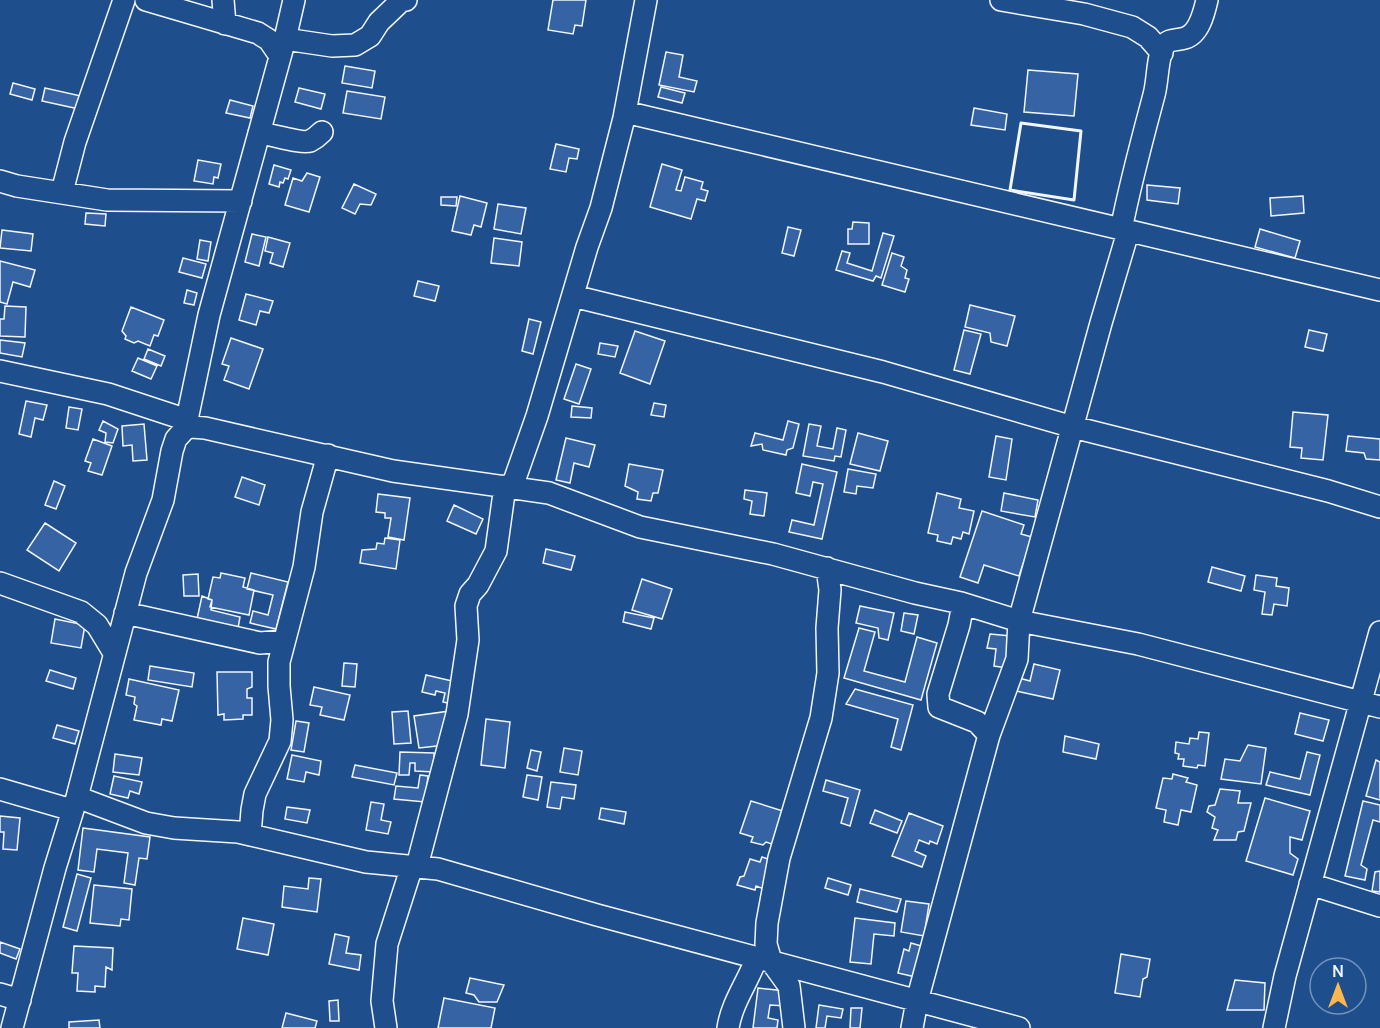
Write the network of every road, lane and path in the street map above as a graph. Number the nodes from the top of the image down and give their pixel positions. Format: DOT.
graph roads {
  1 [pos="124,0"];
  2 [pos="146,0"];
  3 [pos="223,0"];
  4 [pos="294,0"];
  5 [pos="406,0"];
  6 [pos="646,0"];
  7 [pos="1001,0"];
  8 [pos="1208,0"];
  9 [pos="225,24"];
  10 [pos="282,48"];
  11 [pos="1162,53"];
  12 [pos="625,112"];
  13 [pos="322,132"];
  14 [pos="259,133"];
  15 [pos="0,181"];
  16 [pos="62,192"];
  17 [pos="241,201"];
  18 [pos="1125,231"];
  19 [pos="1380,290"];
  20 [pos="573,296"];
  21 [pos="0,371"];
  22 [pos="186,425"];
  23 [pos="1073,427"];
  24 [pos="328,454"];
  25 [pos="509,486"];
  26 [pos="1380,507"];
  27 [pos="827,568"];
  28 [pos="0,583"];
  29 [pos="963,604"];
  30 [pos="125,613"];
  31 [pos="1019,621"];
  32 [pos="1380,632"];
  33 [pos="284,641"];
  34 [pos="114,653"];
  35 [pos="1371,704"];
  36 [pos="989,735"];
  37 [pos="0,789"];
  38 [pos="74,804"];
  39 [pos="250,835"];
  40 [pos="415,866"];
  41 [pos="1310,884"];
  42 [pos="1380,906"];
  43 [pos="764,959"];
  44 [pos="10,997"];
  45 [pos="917,1001"];
  46 [pos="12,1028"];
  47 [pos="386,1028"];
  48 [pos="728,1028"];
  49 [pos="794,1028"];
  50 [pos="912,1028"];
  51 [pos="1019,1028"];
  52 [pos="1274,1028"];
  1 -- 16 [label="street"];
  2 -- 9 [label="street"];
  3 -- 9 [label="street"];
  4 -- 10 [label="street"];
  5 -- 10 [label="street"];
  6 -- 12 [label="street"];
  7 -- 11 [label="street"];
  8 -- 11 [label="street"];
  9 -- 10 [label="street"];
  10 -- 14 [label="street"];
  11 -- 18 [label="street"];
  12 -- 18 [label="street"];
  12 -- 20 [label="street"];
  13 -- 14 [label="street"];
  14 -- 17 [label="street"];
  15 -- 16 [label="street"];
  16 -- 17 [label="street"];
  17 -- 22 [label="street"];
  18 -- 19 [label="street"];
  18 -- 23 [label="street"];
  20 -- 23 [label="street"];
  20 -- 25 [label="street"];
  21 -- 22 [label="street"];
  22 -- 24 [label="street"];
  22 -- 30 [label="street"];
  23 -- 26 [label="street"];
  23 -- 31 [label="street"];
  24 -- 25 [label="street"];
  24 -- 33 [label="street"];
  25 -- 27 [label="street"];
  25 -- 40 [label="street"];
  27 -- 29 [label="street"];
  27 -- 43 [label="street"];
  28 -- 34 [label="street"];
  29 -- 31 [label="street"];
  29 -- 36 [label="street"];
  30 -- 33 [label="street"];
  30 -- 34 [label="street"];
  31 -- 35 [label="street"];
  31 -- 36 [label="street"];
  32 -- 35 [label="street"];
  33 -- 39 [label="street"];
  34 -- 38 [label="street"];
  35 -- 41 [label="street"];
  36 -- 45 [label="street"];
  37 -- 38 [label="street"];
  38 -- 39 [label="street"];
  38 -- 44 [label="street"];
  39 -- 40 [label="street"];
  40 -- 43 [label="street"];
  40 -- 47 [label="street"];
  41 -- 42 [label="street"];
  41 -- 52 [label="street"];
  43 -- 45 [label="street"];
  43 -- 48 [label="street"];
  43 -- 49 [label="street"];
  44 -- 46 [label="street"];
  45 -- 50 [label="street"];
  45 -- 51 [label="street"];
}
